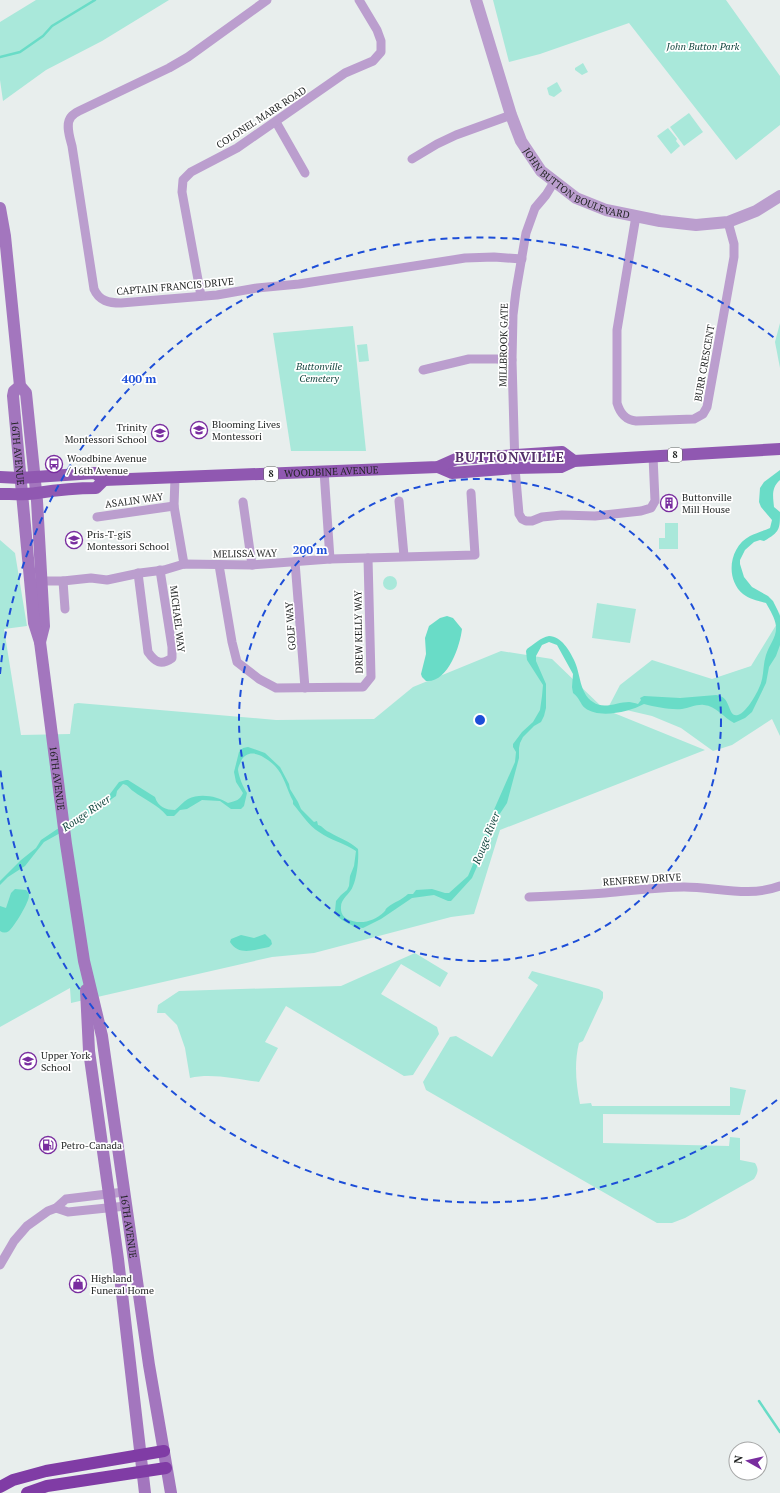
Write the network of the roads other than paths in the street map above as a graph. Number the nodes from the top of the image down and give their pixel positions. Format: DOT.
graph roads {
  1 [pos="267,0"];
  2 [pos="358,0"];
  3 [pos="476,0"];
  4 [pos="511,115"];
  5 [pos="276,122"];
  6 [pos="412,159"];
  7 [pos="305,173"];
  8 [pos="554,182"];
  9 [pos="780,196"];
  10 [pos="0,208"];
  11 [pos="636,216"];
  12 [pos="728,222"];
  13 [pos="522,259"];
  14 [pos="201,296"];
  15 [pos="512,360"];
  16 [pos="423,370"];
  17 [pos="20,386"];
  18 [pos="778,450"];
  19 [pos="515,456"];
  20 [pos="653,456"];
  21 [pos="574,461"];
  22 [pos="438,467"];
  23 [pos="515,468"];
  24 [pos="324,471"];
  25 [pos="0,477"];
  26 [pos="35,477"];
  27 [pos="20,478"];
  28 [pos="175,478"];
  29 [pos="104,480"];
  30 [pos="37,493"];
  31 [pos="471,493"];
  32 [pos="0,494"];
  33 [pos="22,494"];
  34 [pos="399,501"];
  35 [pos="243,502"];
  36 [pos="174,506"];
  37 [pos="97,517"];
  38 [pos="404,556"];
  39 [pos="368,558"];
  40 [pos="330,560"];
  41 [pos="295,562"];
  42 [pos="184,564"];
  43 [pos="218,565"];
  44 [pos="252,565"];
  45 [pos="160,570"];
  46 [pos="138,573"];
  47 [pos="42,581"];
  48 [pos="63,581"];
  49 [pos="65,609"];
  50 [pos="40,642"];
  51 [pos="305,688"];
  52 [pos="780,886"];
  53 [pos="529,897"];
  54 [pos="84,961"];
  55 [pos="124,1192"];
  56 [pos="110,1194"];
  57 [pos="126,1206"];
  58 [pos="56,1208"];
  59 [pos="111,1208"];
  60 [pos="0,1265"];
  61 [pos="164,1451"];
  62 [pos="140,1456"];
  63 [pos="166,1468"];
  64 [pos="142,1472"];
  65 [pos="0,1487"];
  66 [pos="27,1493"];
  67 [pos="145,1493"];
  68 [pos="171,1493"];
  1 -- 14 [label="street, CAPTAIN FRANCIS DRIVE"];
  2 -- 5 [label="street, COLONEL MARR ROAD"];
  3 -- 4 [label="street, JOHN BUTTON BOULEVARD"];
  4 -- 6 [label="street"];
  4 -- 8 [label="street, JOHN BUTTON BOULEVARD"];
  5 -- 7 [label="street"];
  5 -- 14 [label="street, COLONEL MARR ROAD"];
  8 -- 11 [label="street, JOHN BUTTON BOULEVARD"];
  8 -- 13 [label="street, MILLBROOK GATE"];
  9 -- 12 [label="street, JOHN BUTTON BOULEVARD"];
  10 -- 17 [label="main road, 16TH AVENUE"];
  11 -- 12 [label="street, JOHN BUTTON BOULEVARD"];
  11 -- 12 [label="street, BURR CRESCENT"];
  13 -- 14 [label="street, CAPTAIN FRANCIS DRIVE"];
  13 -- 15 [label="street, MILLBROOK GATE"];
  15 -- 16 [label="street"];
  15 -- 19 [label="street, MILLBROOK GATE"];
  17 -- 26 [label="main road, 16TH AVENUE"];
  17 -- 27 [label="main road, 16TH AVENUE"];
  18 -- 20 [label="main road, WOODBINE AVENUE / 8"];
  19 -- 21 [label="main road, WOODBINE AVENUE / 8"];
  19 -- 22 [label="main road, WOODBINE AVENUE / 8"];
  19 -- 23 [label="street, MILLBROOK GATE"];
  20 -- 21 [label="main road, WOODBINE AVENUE / 8"];
  20 -- 23 [label="street, MILLBROOK GATE"];
  21 -- 23 [label="main road, WOODBINE AVENUE / 8"];
  22 -- 23 [label="main road, WOODBINE AVENUE / 8"];
  22 -- 24 [label="main road, WOODBINE AVENUE / 8"];
  24 -- 28 [label="main road, WOODBINE AVENUE / 8"];
  24 -- 40 [label="street"];
  25 -- 27 [label="main road, WOODBINE AVENUE / 8"];
  26 -- 27 [label="main road, WOODBINE AVENUE / 8"];
  26 -- 29 [label="main road, WOODBINE AVENUE / 8"];
  26 -- 30 [label="main road, 16TH AVENUE"];
  27 -- 33 [label="main road, 16TH AVENUE"];
  28 -- 29 [label="main road, WOODBINE AVENUE / 8"];
  28 -- 36 [label="street"];
  29 -- 30 [label="main road, WOODBINE AVENUE / 8"];
  30 -- 33 [label="main road, WOODBINE AVENUE / 8"];
  30 -- 47 [label="main road, 16TH AVENUE"];
  31 -- 38 [label="street, MELISSA WAY"];
  32 -- 33 [label="main road, WOODBINE AVENUE / 8"];
  33 -- 50 [label="main road, 16TH AVENUE"];
  34 -- 38 [label="street"];
  35 -- 44 [label="street"];
  36 -- 37 [label="street, ASALIN WAY"];
  36 -- 42 [label="street"];
  38 -- 39 [label="street, MELISSA WAY"];
  39 -- 40 [label="street, MELISSA WAY"];
  39 -- 51 [label="street, DREW KELLY WAY"];
  40 -- 41 [label="street, MELISSA WAY"];
  41 -- 44 [label="street, MELISSA WAY"];
  41 -- 51 [label="street, GOLF WAY"];
  42 -- 43 [label="street, MELISSA WAY"];
  42 -- 45 [label="street, MELISSA WAY"];
  43 -- 44 [label="street, MELISSA WAY"];
  43 -- 51 [label="street, DREW KELLY WAY"];
  45 -- 46 [label="street, MELISSA WAY"];
  45 -- 46 [label="street, MICHAEL WAY"];
  46 -- 48 [label="street, MELISSA WAY"];
  47 -- 48 [label="street, MELISSA WAY"];
  47 -- 50 [label="main road, 16TH AVENUE"];
  48 -- 49 [label="street"];
  50 -- 54 [label="main road, 16TH AVENUE"];
  52 -- 53 [label="street, RENFREW DRIVE"];
  54 -- 55 [label="main road, 16TH AVENUE"];
  54 -- 56 [label="main road, 16TH AVENUE"];
  55 -- 56 [label="street"];
  55 -- 57 [label="main road, 16TH AVENUE"];
  56 -- 58 [label="street"];
  56 -- 59 [label="main road, 16TH AVENUE"];
  57 -- 59 [label="street"];
  57 -- 61 [label="main road, 16TH AVENUE"];
  58 -- 59 [label="street"];
  58 -- 60 [label="street"];
  59 -- 62 [label="main road, 16TH AVENUE"];
  61 -- 62 [label="highway"];
  61 -- 63 [label="main road, 16TH AVENUE"];
  62 -- 64 [label="main road, 16TH AVENUE"];
  62 -- 65 [label="highway"];
  63 -- 64 [label="highway"];
  63 -- 68 [label="main road, 16TH AVENUE"];
  64 -- 66 [label="highway"];
  64 -- 67 [label="main road, 16TH AVENUE"];
}
